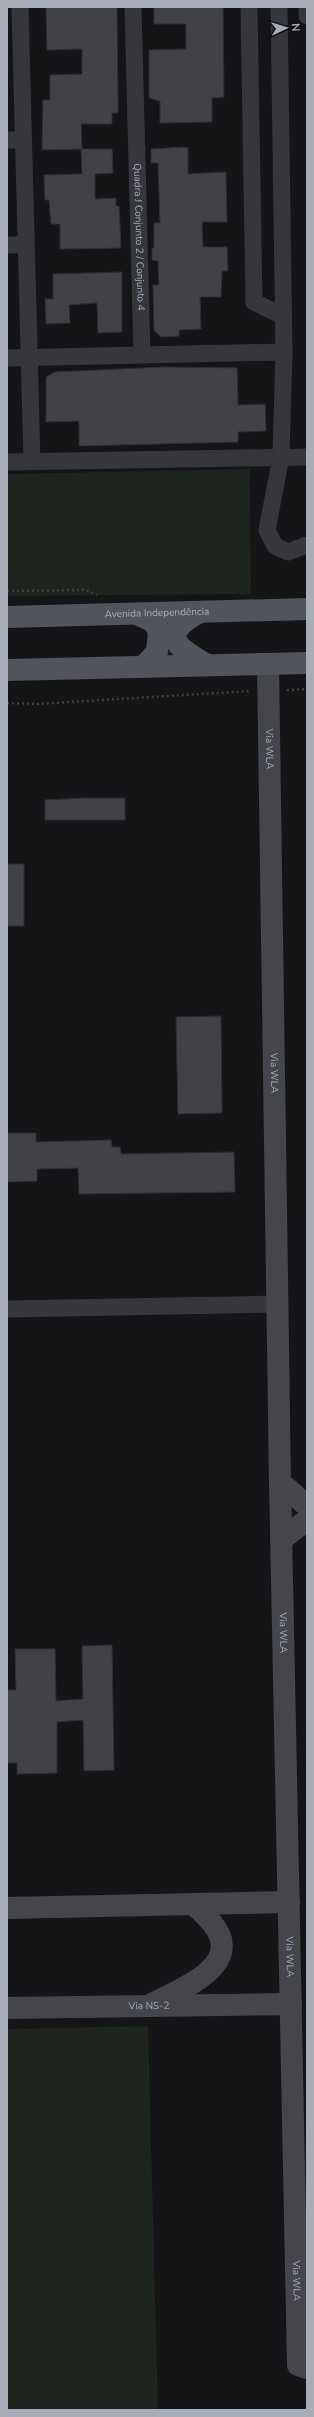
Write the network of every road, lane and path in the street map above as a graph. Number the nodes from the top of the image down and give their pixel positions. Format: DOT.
graph roads {
  1 [pos="20,7"];
  2 [pos="133,7"];
  3 [pos="249,7"];
  4 [pos="279,7"];
  5 [pos="307,7"];
  6 [pos="307,16"];
  7 [pos="14,30"];
  8 [pos="15,140"];
  9 [pos="7,245"];
  10 [pos="26,245"];
  11 [pos="284,316"];
  12 [pos="284,352"];
  13 [pos="142,355"];
  14 [pos="29,357"];
  15 [pos="7,358"];
  16 [pos="281,457"];
  17 [pos="307,457"];
  18 [pos="7,462"];
  19 [pos="32,462"];
  20 [pos="307,545"];
  21 [pos="307,609"];
  22 [pos="198,613"];
  23 [pos="139,615"];
  24 [pos="7,617"];
  25 [pos="307,663"];
  26 [pos="268,664"];
  27 [pos="208,665"];
  28 [pos="144,666"];
  29 [pos="7,670"];
  30 [pos="307,689"];
  31 [pos="268,690"];
  32 [pos="7,704"];
  33 [pos="277,1304"];
  34 [pos="7,1309"];
  35 [pos="280,1482"];
  36 [pos="307,1506"];
  37 [pos="307,1520"];
  38 [pos="281,1540"];
  39 [pos="289,1902"];
  40 [pos="193,1904"];
  41 [pos="7,1908"];
  42 [pos="291,2004"];
  43 [pos="147,2006"];
  44 [pos="7,2008"];
  45 [pos="307,2368"];
  1 -- 7 [label="street"];
  2 -- 13 [label="street, Quadra J Conjunto 2 / Conjunto 4"];
  3 -- 11 [label="street"];
  4 -- 11 [label="street"];
  5 -- 6 [label="street"];
  7 -- 8 [label="street"];
  8 -- 10 [label="street"];
  9 -- 10 [label="street"];
  10 -- 14 [label="street"];
  11 -- 12 [label="street"];
  12 -- 13 [label="street"];
  12 -- 16 [label="street"];
  13 -- 14 [label="street"];
  14 -- 15 [label="street"];
  14 -- 19 [label="street"];
  16 -- 17 [label="street"];
  16 -- 19 [label="street"];
  16 -- 20 [label="street"];
  18 -- 19 [label="street"];
  21 -- 22 [label="main road, Avenida Independência"];
  22 -- 23 [label="main road, Avenida Independência"];
  22 -- 27 [label="main road"];
  23 -- 24 [label="main road, Avenida Independência"];
  23 -- 28 [label="main road"];
  25 -- 26 [label="main road"];
  26 -- 27 [label="main road"];
  26 -- 31 [label="street, Via WLA"];
  27 -- 28 [label="main road"];
  28 -- 29 [label="main road"];
  30 -- 31 [label="path"];
  31 -- 32 [label="path"];
  31 -- 33 [label="street, Via WLA"];
  33 -- 34 [label="street"];
  33 -- 35 [label="street, Via WLA"];
  35 -- 36 [label="street"];
  35 -- 38 [label="street, Via WLA"];
  37 -- 38 [label="street"];
  38 -- 39 [label="street, Via WLA"];
  39 -- 40 [label="street"];
  39 -- 42 [label="street, Via WLA"];
  40 -- 41 [label="street"];
  40 -- 43 [label="street"];
  42 -- 43 [label="street, Via NS-2"];
  42 -- 45 [label="street, Via WLA"];
  43 -- 44 [label="street, Via NS-2"];
}
